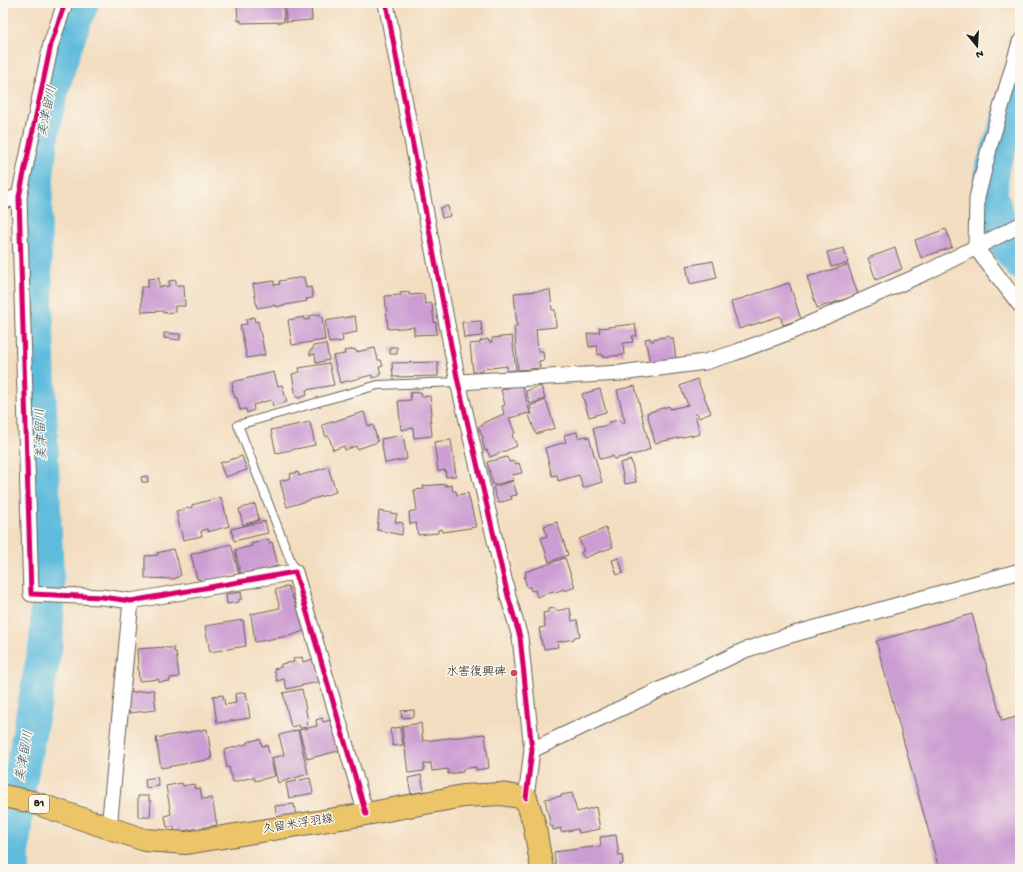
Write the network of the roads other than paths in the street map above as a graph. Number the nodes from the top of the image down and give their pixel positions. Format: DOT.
graph roads {
  1 [pos="65,3"];
  2 [pos="387,3"];
  3 [pos="1020,42"];
  4 [pos="19,197"];
  5 [pos="3,201"];
  6 [pos="1020,225"];
  7 [pos="980,245"];
  8 [pos="1020,305"];
  9 [pos="458,382"];
  10 [pos="1020,571"];
  11 [pos="295,572"];
  12 [pos="131,602"];
  13 [pos="532,750"];
  14 [pos="3,796"];
  15 [pos="526,798"];
  16 [pos="366,814"];
  17 [pos="109,828"];
  18 [pos="542,869"];
  1 -- 4 [label="street"];
  2 -- 9 [label="street"];
  3 -- 7 [label="street"];
  4 -- 5 [label="street"];
  4 -- 12 [label="street"];
  6 -- 7 [label="street"];
  7 -- 8 [label="street"];
  7 -- 9 [label="street"];
  9 -- 11 [label="lane"];
  9 -- 13 [label="street"];
  10 -- 13 [label="street"];
  11 -- 12 [label="street"];
  11 -- 16 [label="street"];
  12 -- 17 [label="street"];
  13 -- 15 [label="street"];
  14 -- 17 [label="main road, 久留米浮羽線 / 81"];
  15 -- 16 [label="main road, 久留米浮羽線 / 81"];
  15 -- 18 [label="main road"];
  16 -- 17 [label="main road, 久留米浮羽線 / 81"];
}
